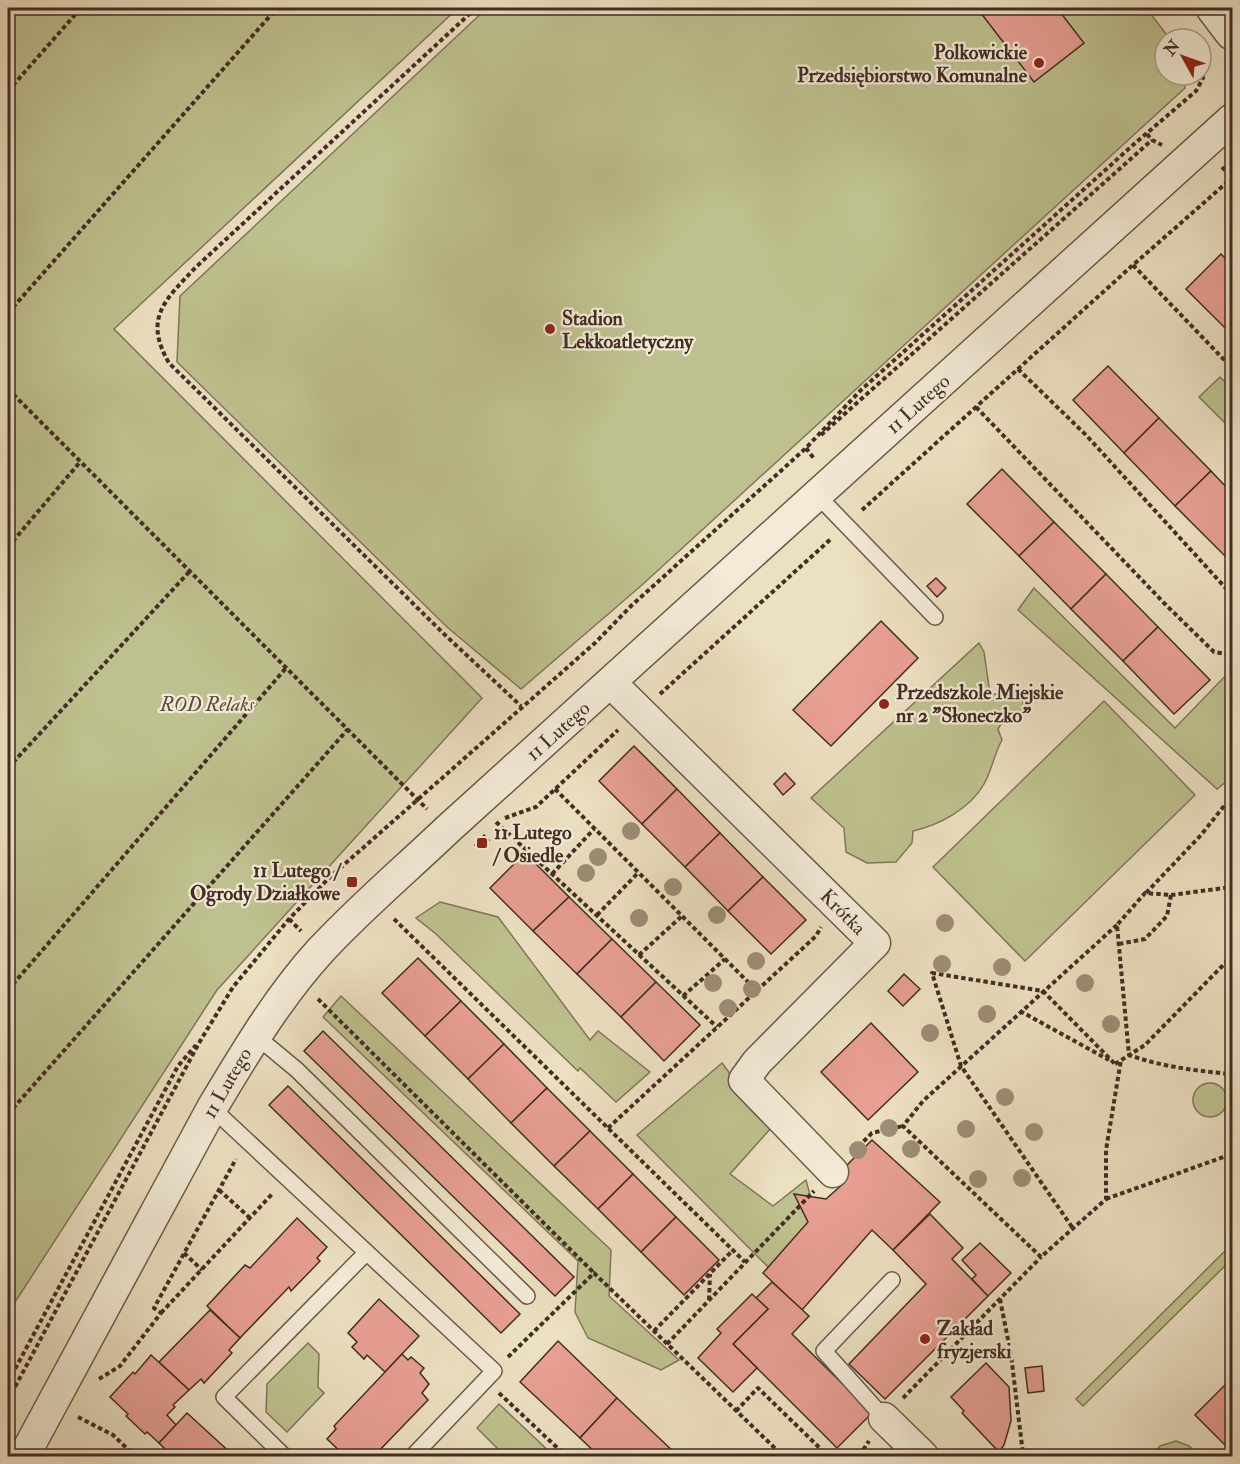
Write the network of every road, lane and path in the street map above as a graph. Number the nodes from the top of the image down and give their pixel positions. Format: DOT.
graph roads {
  1 [pos="81,8"];
  2 [pos="277,8"];
  3 [pos="476,8"];
  4 [pos="1213,8"];
  5 [pos="1233,33"];
  6 [pos="1199,87"];
  7 [pos="8,91"];
  8 [pos="1233,119"];
  9 [pos="1152,141"];
  10 [pos="1233,178"];
  11 [pos="1132,265"];
  12 [pos="8,313"];
  13 [pos="1233,368"];
  14 [pos="1018,369"];
  15 [pos="8,389"];
  16 [pos="976,407"];
  17 [pos="805,449"];
  18 [pos="80,462"];
  19 [pos="825,488"];
  20 [pos="862,511"];
  21 [pos="846,525"];
  22 [pos="8,547"];
  23 [pos="190,571"];
  24 [pos="1233,595"];
  25 [pos="935,617"];
  26 [pos="1233,655"];
  27 [pos="286,668"];
  28 [pos="611,683"];
  29 [pos="521,706"];
  30 [pos="640,712"];
  31 [pos="348,729"];
  32 [pos="8,768"];
  33 [pos="555,789"];
  34 [pos="1233,795"];
  35 [pos="418,799"];
  36 [pos="496,822"];
  37 [pos="489,828"];
  38 [pos="448,829"];
  39 [pos="594,829"];
  40 [pos="639,873"];
  41 [pos="552,874"];
  42 [pos="1233,887"];
  43 [pos="1145,893"];
  44 [pos="1171,895"];
  45 [pos="389,914"];
  46 [pos="597,915"];
  47 [pos="682,916"];
  48 [pos="823,921"];
  49 [pos="1118,925"];
  50 [pos="1119,944"];
  51 [pos="639,955"];
  52 [pos="1233,956"];
  53 [pos="725,959"];
  54 [pos="8,990"];
  55 [pos="757,991"];
  56 [pos="1043,991"];
  57 [pos="312,993"];
  58 [pos="683,996"];
  59 [pos="1020,1011"];
  60 [pos="717,1027"];
  61 [pos="256,1036"];
  62 [pos="199,1043"];
  63 [pos="1129,1055"];
  64 [pos="1121,1060"];
  65 [pos="1115,1064"];
  66 [pos="961,1066"];
  67 [pos="1233,1074"];
  68 [pos="8,1114"];
  69 [pos="222,1117"];
  70 [pos="903,1126"];
  71 [pos="608,1128"];
  72 [pos="1233,1154"];
  73 [pos="833,1172"];
  74 [pos="287,1178"];
  75 [pos="219,1190"];
  76 [pos="1106,1199"];
  77 [pos="250,1218"];
  78 [pos="1072,1227"];
  79 [pos="733,1250"];
  80 [pos="184,1253"];
  81 [pos="366,1253"];
  82 [pos="1041,1257"];
  83 [pos="745,1262"];
  84 [pos="202,1270"];
  85 [pos="594,1273"];
  86 [pos="710,1274"];
  87 [pos="892,1280"];
  88 [pos="527,1296"];
  89 [pos="1000,1298"];
  90 [pos="709,1300"];
  91 [pos="161,1314"];
  92 [pos="653,1331"];
  93 [pos="667,1344"];
  94 [pos="489,1376"];
  95 [pos="95,1381"];
  96 [pos="8,1382"];
  97 [pos="8,1400"];
  98 [pos="736,1411"];
  99 [pos="72,1413"];
  100 [pos="884,1418"];
  101 [pos="24,1456"];
  102 [pos="99,1456"];
  103 [pos="119,1456"];
  104 [pos="135,1456"];
  105 [pos="284,1456"];
  106 [pos="413,1456"];
  107 [pos="566,1456"];
  108 [pos="783,1456"];
  109 [pos="828,1456"];
  110 [pos="923,1456"];
  111 [pos="1024,1456"];
  1 -- 7 [label="path"];
  2 -- 12 [label="path"];
  3 -- 29 [label="path"];
  4 -- 5 [label="street"];
  6 -- 17 [label="path"];
  8 -- 19 [label="street, 11 Lutego"];
  9 -- 17 [label="path"];
  10 -- 11 [label="path"];
  11 -- 13 [label="path"];
  11 -- 14 [label="path"];
  14 -- 16 [label="path"];
  14 -- 24 [label="path"];
  15 -- 18 [label="path"];
  16 -- 20 [label="path"];
  16 -- 26 [label="path"];
  17 -- 19 [label="path"];
  17 -- 29 [label="path"];
  18 -- 22 [label="path"];
  18 -- 23 [label="path"];
  19 -- 20 [label="path"];
  19 -- 21 [label="lane"];
  19 -- 28 [label="street, 11 Lutego"];
  20 -- 21 [label="path"];
  21 -- 25 [label="lane"];
  21 -- 30 [label="path"];
  23 -- 27 [label="path"];
  23 -- 32 [label="path"];
  27 -- 31 [label="path"];
  27 -- 54 [label="path"];
  28 -- 30 [label="street, Krótka"];
  28 -- 38 [label="street, 11 Lutego"];
  29 -- 35 [label="path"];
  30 -- 33 [label="path"];
  30 -- 73 [label="street, Krótka"];
  31 -- 35 [label="path"];
  31 -- 68 [label="path"];
  33 -- 36 [label="path"];
  33 -- 39 [label="path"];
  34 -- 43 [label="path"];
  35 -- 38 [label="path"];
  35 -- 62 [label="path"];
  36 -- 37 [label="path"];
  36 -- 41 [label="path"];
  38 -- 61 [label="street, 11 Lutego"];
  39 -- 40 [label="path"];
  39 -- 41 [label="path"];
  40 -- 46 [label="path"];
  40 -- 47 [label="path"];
  41 -- 46 [label="path"];
  42 -- 44 [label="path"];
  43 -- 44 [label="path"];
  43 -- 49 [label="path"];
  44 -- 50 [label="path"];
  45 -- 71 [label="path"];
  46 -- 51 [label="path"];
  47 -- 51 [label="path"];
  47 -- 53 [label="path"];
  48 -- 55 [label="path"];
  49 -- 50 [label="path"];
  49 -- 56 [label="path"];
  50 -- 63 [label="path"];
  51 -- 58 [label="path"];
  52 -- 63 [label="path"];
  53 -- 55 [label="path"];
  53 -- 58 [label="path"];
  55 -- 60 [label="path"];
  56 -- 59 [label="path"];
  56 -- 65 [label="path"];
  56 -- 66 [label="path"];
  57 -- 85 [label="path"];
  58 -- 60 [label="path"];
  59 -- 65 [label="path"];
  59 -- 66 [label="path"];
  60 -- 71 [label="path"];
  61 -- 69 [label="street, 11 Lutego"];
  61 -- 88 [label="lane"];
  62 -- 96 [label="path"];
  62 -- 97 [label="path"];
  63 -- 64 [label="path"];
  63 -- 67 [label="path"];
  64 -- 65 [label="path"];
  64 -- 76 [label="path"];
  66 -- 70 [label="path"];
  66 -- 78 [label="path"];
  69 -- 74 [label="lane"];
  69 -- 75 [label="path"];
  69 -- 101 [label="street, 11 Lutego"];
  70 -- 73 [label="path"];
  70 -- 82 [label="path"];
  71 -- 79 [label="path"];
  72 -- 76 [label="path"];
  73 -- 83 [label="path"];
  74 -- 77 [label="path"];
  74 -- 81 [label="lane"];
  75 -- 77 [label="path"];
  75 -- 80 [label="path"];
  76 -- 78 [label="path"];
  77 -- 84 [label="path"];
  78 -- 82 [label="path"];
  79 -- 83 [label="path"];
  79 -- 86 [label="path"];
  80 -- 84 [label="path"];
  80 -- 91 [label="path"];
  81 -- 94 [label="lane"];
  81 -- 105 [label="lane"];
  82 -- 89 [label="path"];
  83 -- 90 [label="path"];
  84 -- 91 [label="path"];
  85 -- 92 [label="path"];
  85 -- 94 [label="path"];
  86 -- 90 [label="path"];
  86 -- 92 [label="path"];
  87 -- 100 [label="lane"];
  89 -- 100 [label="path"];
  89 -- 111 [label="path"];
  90 -- 93 [label="path"];
  91 -- 95 [label="path"];
  92 -- 93 [label="path"];
  93 -- 98 [label="path"];
  94 -- 106 [label="lane"];
  94 -- 107 [label="path"];
  98 -- 108 [label="path"];
  98 -- 109 [label="path"];
  99 -- 104 [label="path"];
  100 -- 110 [label="street"];
  102 -- 103 [label="path"];
}
